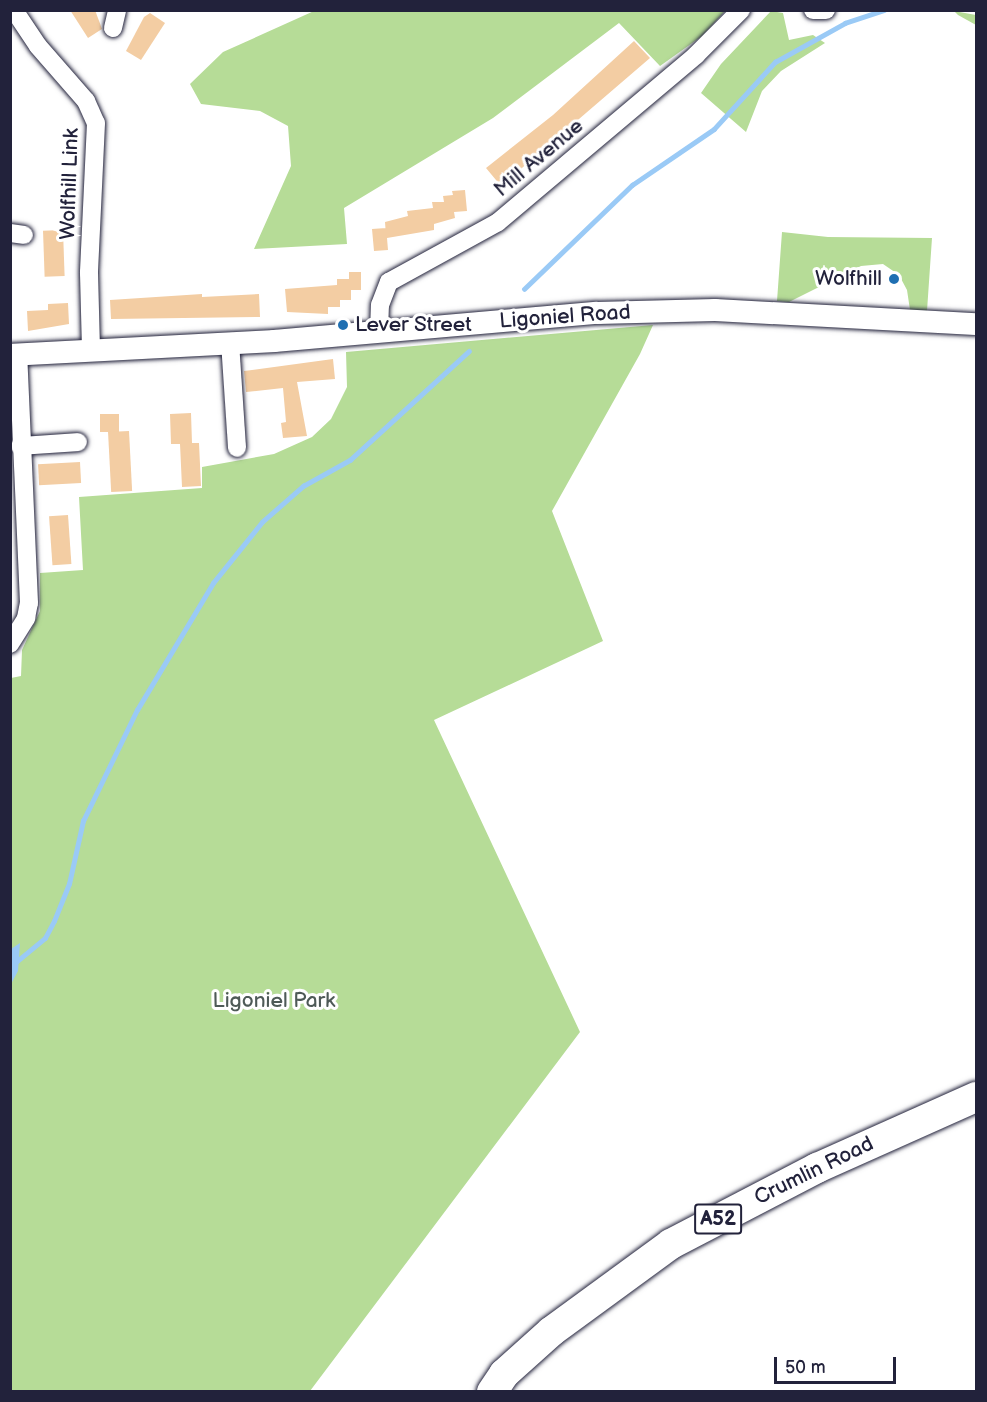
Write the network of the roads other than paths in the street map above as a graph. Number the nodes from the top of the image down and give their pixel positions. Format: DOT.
graph roads {
  1 [pos="14,10"];
  2 [pos="741,10"];
  3 [pos="813,10"];
  4 [pos="826,10"];
  5 [pos="976,324"];
  6 [pos="379,332"];
  7 [pos="230,342"];
  8 [pos="91,351"];
  9 [pos="14,355"];
  10 [pos="17,436"];
  11 [pos="78,442"];
  12 [pos="237,448"];
  13 [pos="10,644"];
  14 [pos="976,1097"];
  15 [pos="492,1392"];
  1 -- 8 [label="street, Wolfhill Link"];
  2 -- 6 [label="street, Mill Avenue"];
  3 -- 4 [label="street"];
  5 -- 6 [label="street, Ligoniel Road"];
  6 -- 7 [label="street, Ligoniel Road"];
  7 -- 8 [label="street, Ligoniel Road"];
  7 -- 12 [label="street"];
  8 -- 9 [label="street, Ligoniel Road"];
  9 -- 10 [label="street"];
  10 -- 11 [label="street"];
  10 -- 13 [label="street"];
  14 -- 15 [label="main road, Crumlin Road / A52"];
}
